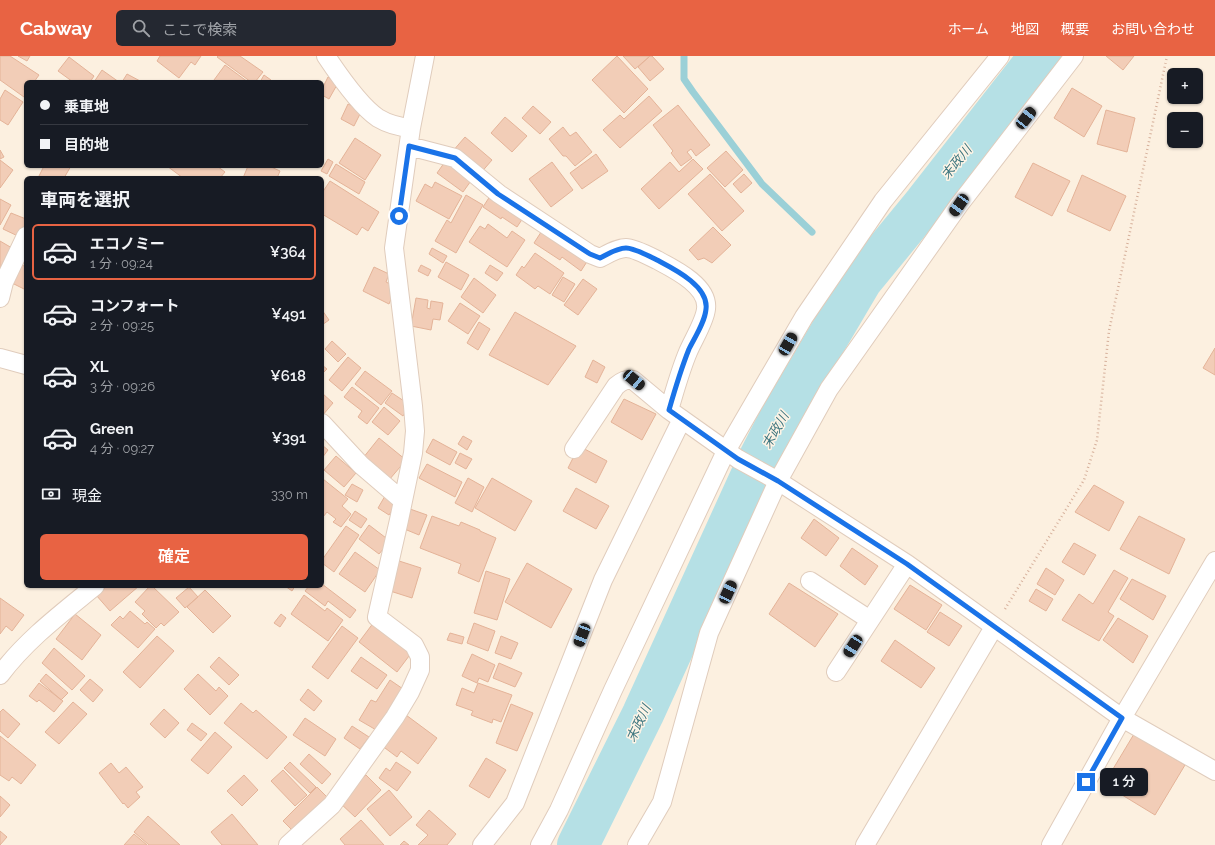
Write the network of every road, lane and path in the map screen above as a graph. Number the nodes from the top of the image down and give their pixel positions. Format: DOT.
graph roads {
  1 [pos="326,56"];
  2 [pos="425,56"];
  3 [pos="1000,56"];
  4 [pos="1074,56"];
  5 [pos="1167,56"];
  6 [pos="411,128"];
  7 [pos="409,146"];
  8 [pos="24,240"];
  9 [pos="0,298"];
  10 [pos="0,358"];
  11 [pos="24,364"];
  12 [pos="675,414"];
  13 [pos="324,426"];
  14 [pos="574,449"];
  15 [pos="732,455"];
  16 [pos="774,479"];
  17 [pos="403,501"];
  18 [pos="1215,561"];
  19 [pos="907,564"];
  20 [pos="810,582"];
  21 [pos="94,588"];
  22 [pos="870,620"];
  23 [pos="994,627"];
  24 [pos="836,672"];
  25 [pos="0,675"];
  26 [pos="1122,718"];
  27 [pos="1215,771"];
  28 [pos="288,845"];
  29 [pos="482,845"];
  30 [pos="540,845"];
  31 [pos="637,845"];
  32 [pos="866,845"];
  33 [pos="1051,845"];
  1 -- 6 [label="street"];
  2 -- 6 [label="street"];
  3 -- 15 [label="street"];
  4 -- 16 [label="street"];
  5 -- 23 [label="path"];
  6 -- 7 [label="street"];
  7 -- 12 [label="street"];
  7 -- 17 [label="street"];
  8 -- 9 [label="street"];
  10 -- 11 [label="street"];
  12 -- 14 [label="street"];
  12 -- 15 [label="street"];
  12 -- 29 [label="street"];
  13 -- 17 [label="street"];
  15 -- 16 [label="street"];
  15 -- 30 [label="street"];
  16 -- 19 [label="street"];
  16 -- 31 [label="street"];
  17 -- 28 [label="street"];
  18 -- 26 [label="street"];
  19 -- 22 [label="street"];
  19 -- 23 [label="street"];
  20 -- 22 [label="street"];
  21 -- 25 [label="street"];
  22 -- 24 [label="street"];
  23 -- 26 [label="street"];
  23 -- 32 [label="street"];
  26 -- 27 [label="street"];
  26 -- 33 [label="street"];
}
